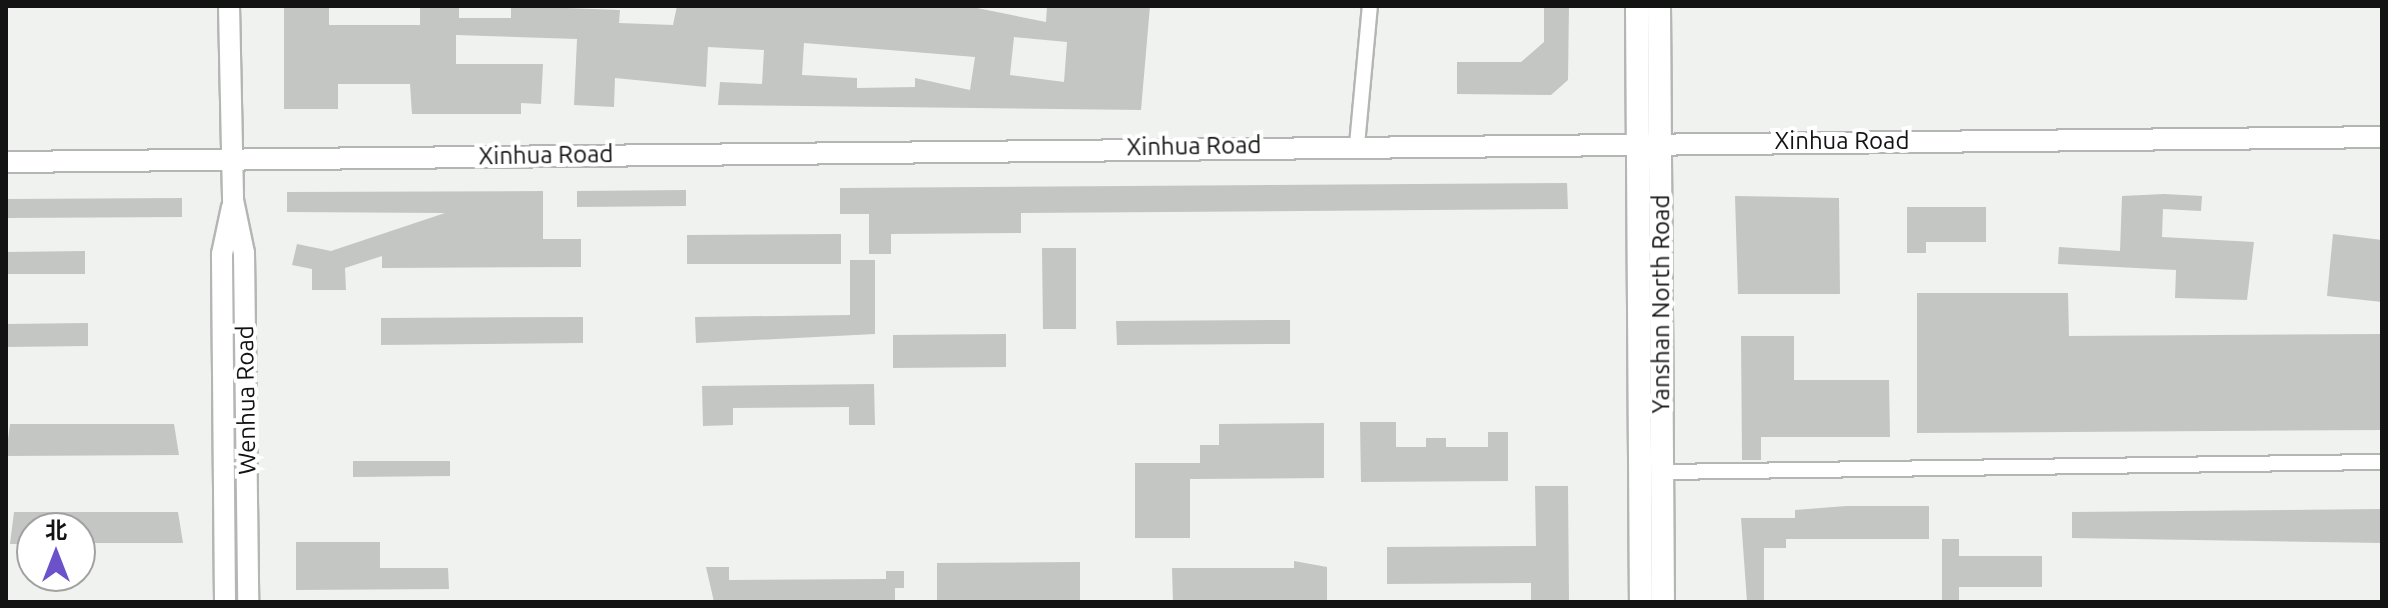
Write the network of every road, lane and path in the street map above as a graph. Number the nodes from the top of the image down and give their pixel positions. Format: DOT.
graph roads {
  1 [pos="229,6"];
  2 [pos="1370,6"];
  3 [pos="1637,6"];
  4 [pos="1659,6"];
  5 [pos="2382,137"];
  6 [pos="1649,142"];
  7 [pos="1357,145"];
  8 [pos="232,159"];
  9 [pos="6,162"];
  10 [pos="233,200"];
  11 [pos="2382,462"];
  12 [pos="1662,472"];
  13 [pos="225,602"];
  14 [pos="248,602"];
  15 [pos="1641,602"];
  16 [pos="1663,602"];
  1 -- 8 [label="main road, Wenhua Road"];
  2 -- 7 [label="street"];
  3 -- 6 [label="main road, Yanshan North Road"];
  4 -- 6 [label="main road, Yanshan North Road"];
  5 -- 6 [label="main road, Xinhua Road"];
  6 -- 7 [label="main road, Xinhua Road"];
  6 -- 12 [label="main road, Yanshan North Road"];
  6 -- 15 [label="main road, Yanshan North Road"];
  7 -- 8 [label="main road, Xinhua Road"];
  8 -- 9 [label="main road, Xinhua Road"];
  8 -- 10 [label="main road, Wenhua Road"];
  10 -- 13 [label="main road, Wenhua Road"];
  10 -- 14 [label="main road, Wenhua Road"];
  11 -- 12 [label="street"];
  12 -- 16 [label="main road, Yanshan North Road"];
}
